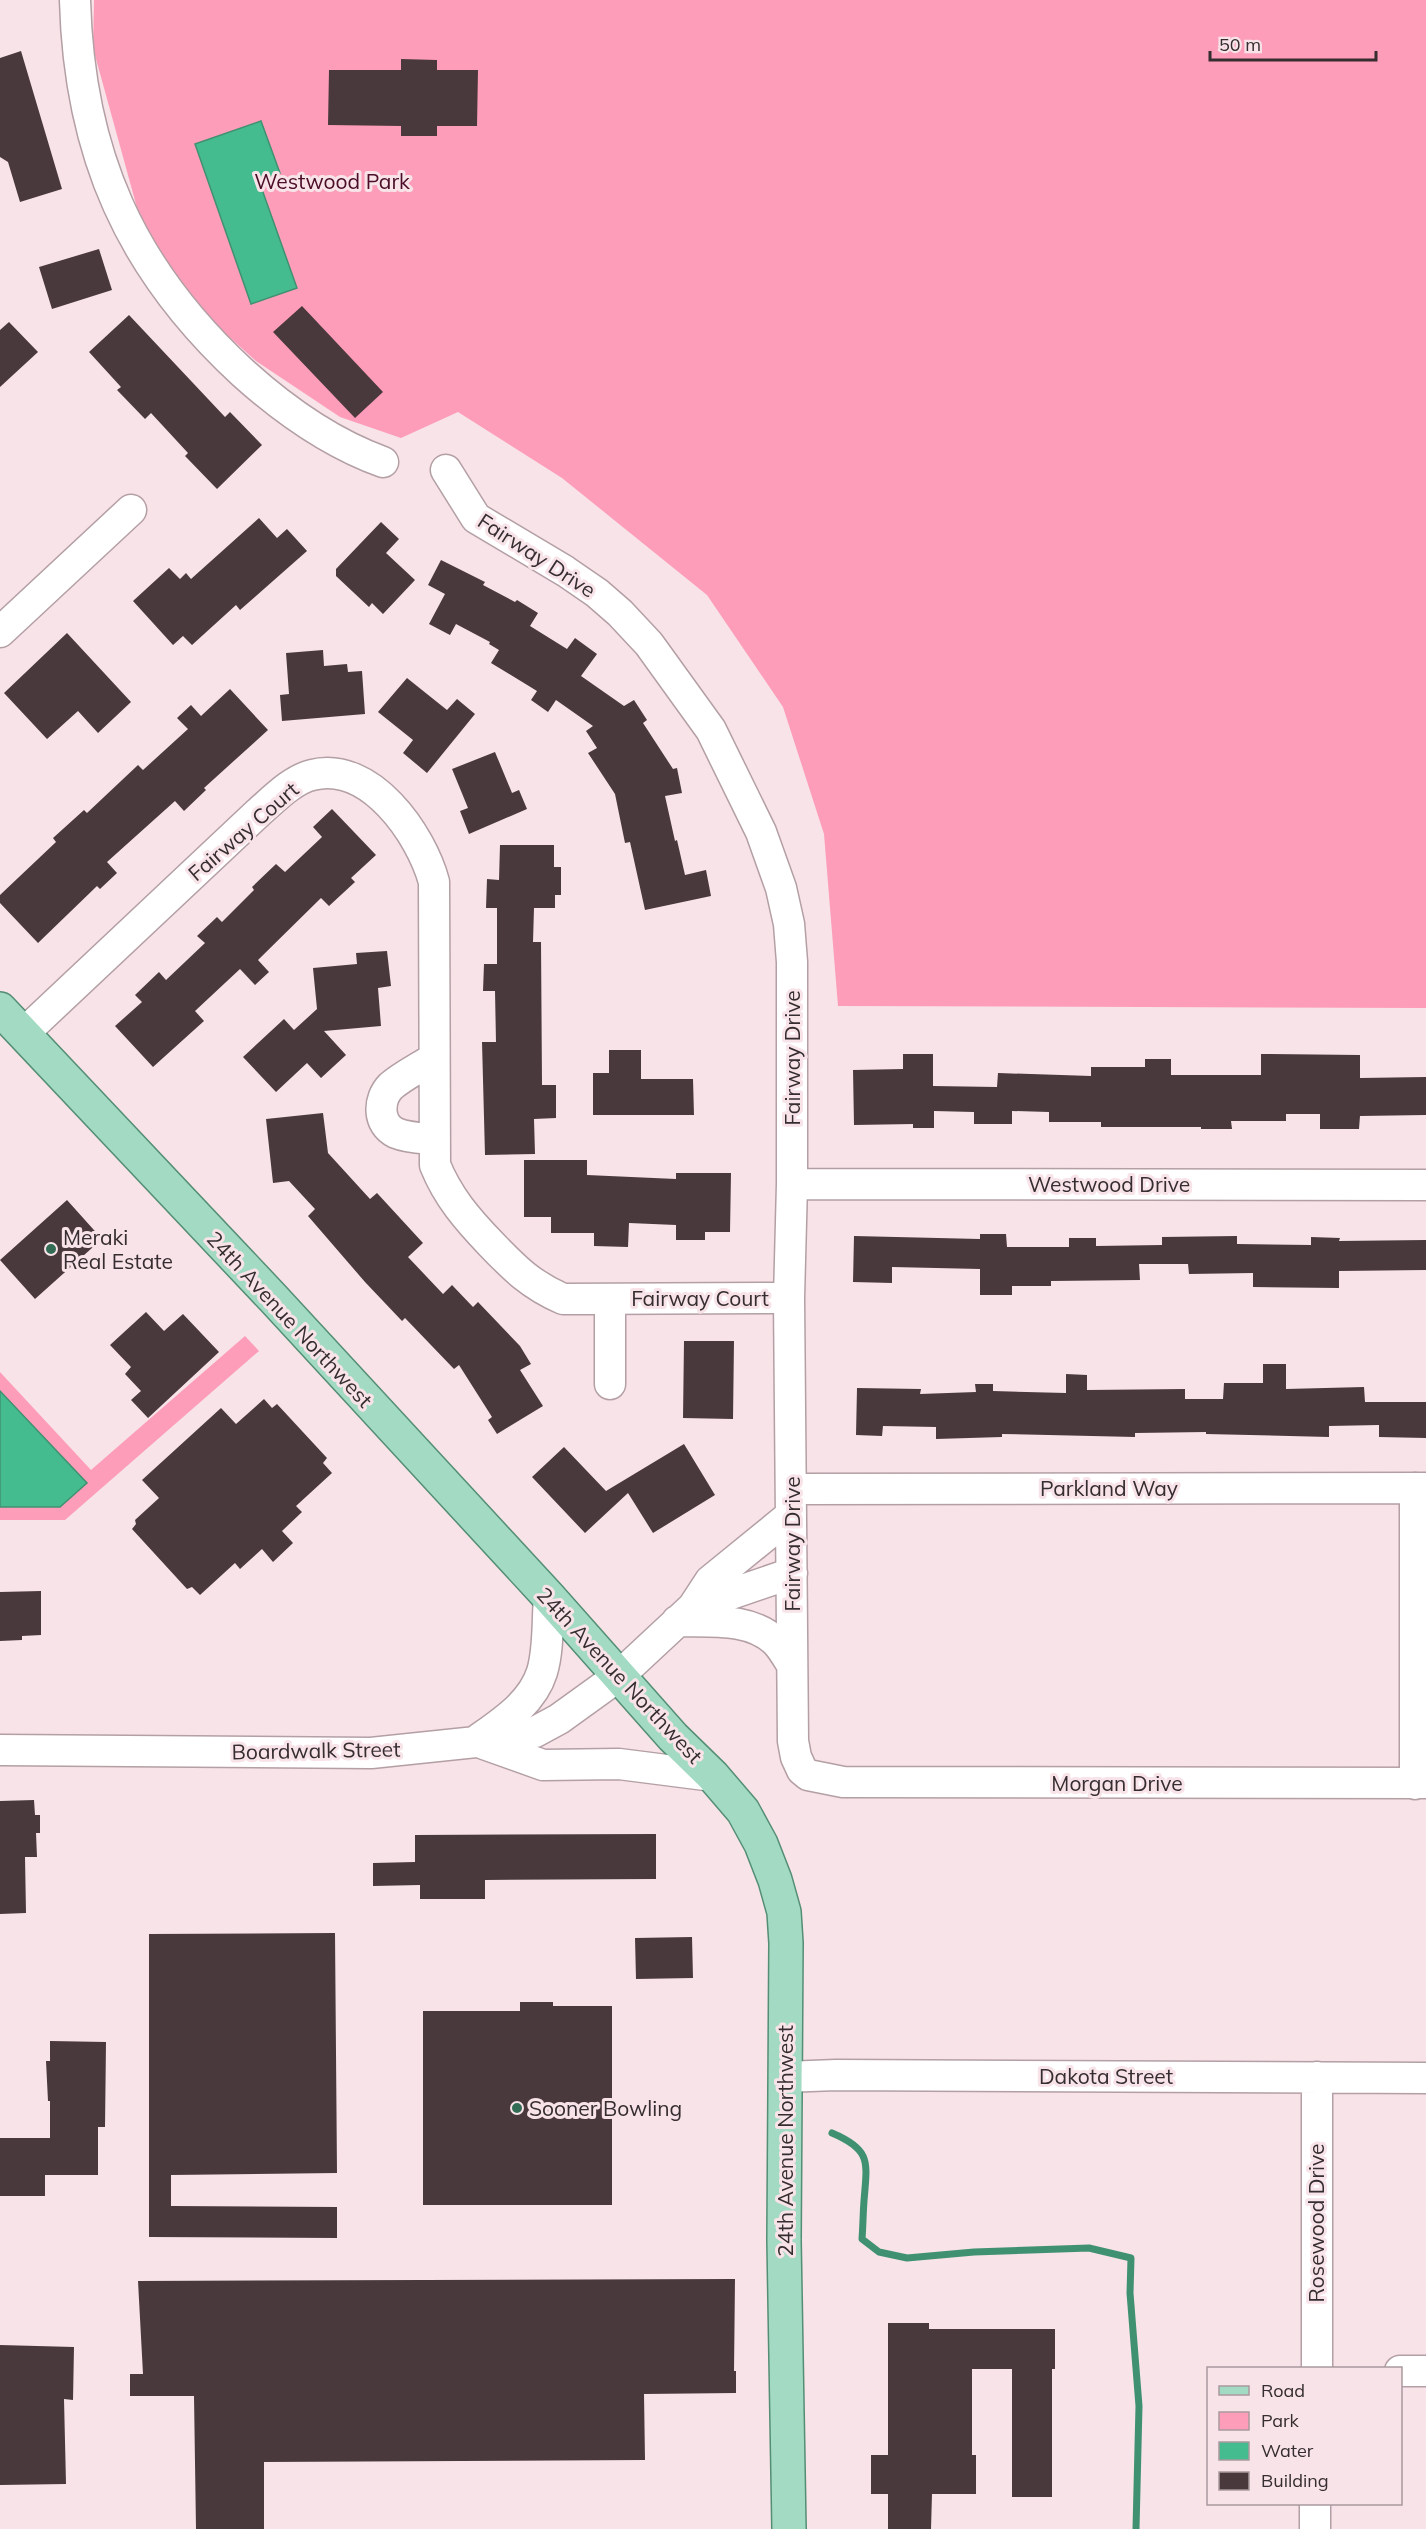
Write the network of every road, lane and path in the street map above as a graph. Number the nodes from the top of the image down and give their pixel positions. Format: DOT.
graph roads {
  1 [pos="75,0"];
  2 [pos="383,462"];
  3 [pos="446,470"];
  4 [pos="131,510"];
  5 [pos="0,632"];
  6 [pos="0,1009"];
  7 [pos="23,1034"];
  8 [pos="434,1058"];
  9 [pos="433,1139"];
  10 [pos="792,1184"];
  11 [pos="1426,1185"];
  12 [pos="789,1298"];
  13 [pos="610,1299"];
  14 [pos="610,1384"];
  15 [pos="1420,1488"];
  16 [pos="792,1502"];
  17 [pos="792,1573"];
  18 [pos="549,1597"];
  19 [pos="685,1614"];
  20 [pos="792,1665"];
  21 [pos="620,1675"];
  22 [pos="476,1742"];
  23 [pos="0,1750"];
  24 [pos="808,1775"];
  25 [pos="713,1776"];
  26 [pos="1420,1784"];
  27 [pos="785,2077"];
  28 [pos="1317,2077"];
  29 [pos="1426,2078"];
  30 [pos="1317,2367"];
  31 [pos="1402,2371"];
  32 [pos="1426,2371"];
  33 [pos="1315,2505"];
  34 [pos="789,2529"];
  35 [pos="1315,2529"];
  1 -- 2 [label="street"];
  3 -- 10 [label="street, Fairway Drive"];
  4 -- 5 [label="street"];
  6 -- 7 [label="main road, 24th Avenue Northwest"];
  7 -- 8 [label="street, Fairway Court"];
  7 -- 18 [label="main road, 24th Avenue Northwest"];
  8 -- 9 [label="street, Fairway Court"];
  8 -- 9 [label="street"];
  9 -- 13 [label="street, Fairway Court"];
  10 -- 11 [label="street, Westwood Drive"];
  10 -- 12 [label="street, Fairway Drive"];
  12 -- 13 [label="street, Fairway Court"];
  12 -- 16 [label="street, Fairway Drive"];
  13 -- 14 [label="street, Fairway Court"];
  15 -- 16 [label="street, Parkland Way"];
  15 -- 26 [label="street"];
  16 -- 17 [label="street, Fairway Drive"];
  16 -- 19 [label="street"];
  17 -- 19 [label="street"];
  17 -- 20 [label="street, Fairway Drive"];
  18 -- 21 [label="main road, 24th Avenue Northwest"];
  18 -- 22 [label="street"];
  19 -- 20 [label="street"];
  19 -- 21 [label="street, Boardwalk Street"];
  20 -- 24 [label="street, Fairway Drive"];
  21 -- 22 [label="street, Boardwalk Street"];
  21 -- 25 [label="main road, 24th Avenue Northwest"];
  22 -- 23 [label="street, Boardwalk Street"];
  22 -- 25 [label="street"];
  24 -- 26 [label="street, Morgan Drive"];
  25 -- 27 [label="main road, 24th Avenue Northwest"];
  27 -- 28 [label="street, Dakota Street"];
  27 -- 34 [label="main road, 24th Avenue Northwest"];
  28 -- 29 [label="street, Dakota Street"];
  28 -- 30 [label="street, Rosewood Drive"];
  31 -- 32 [label="street"];
  33 -- 35 [label="street"];
}
